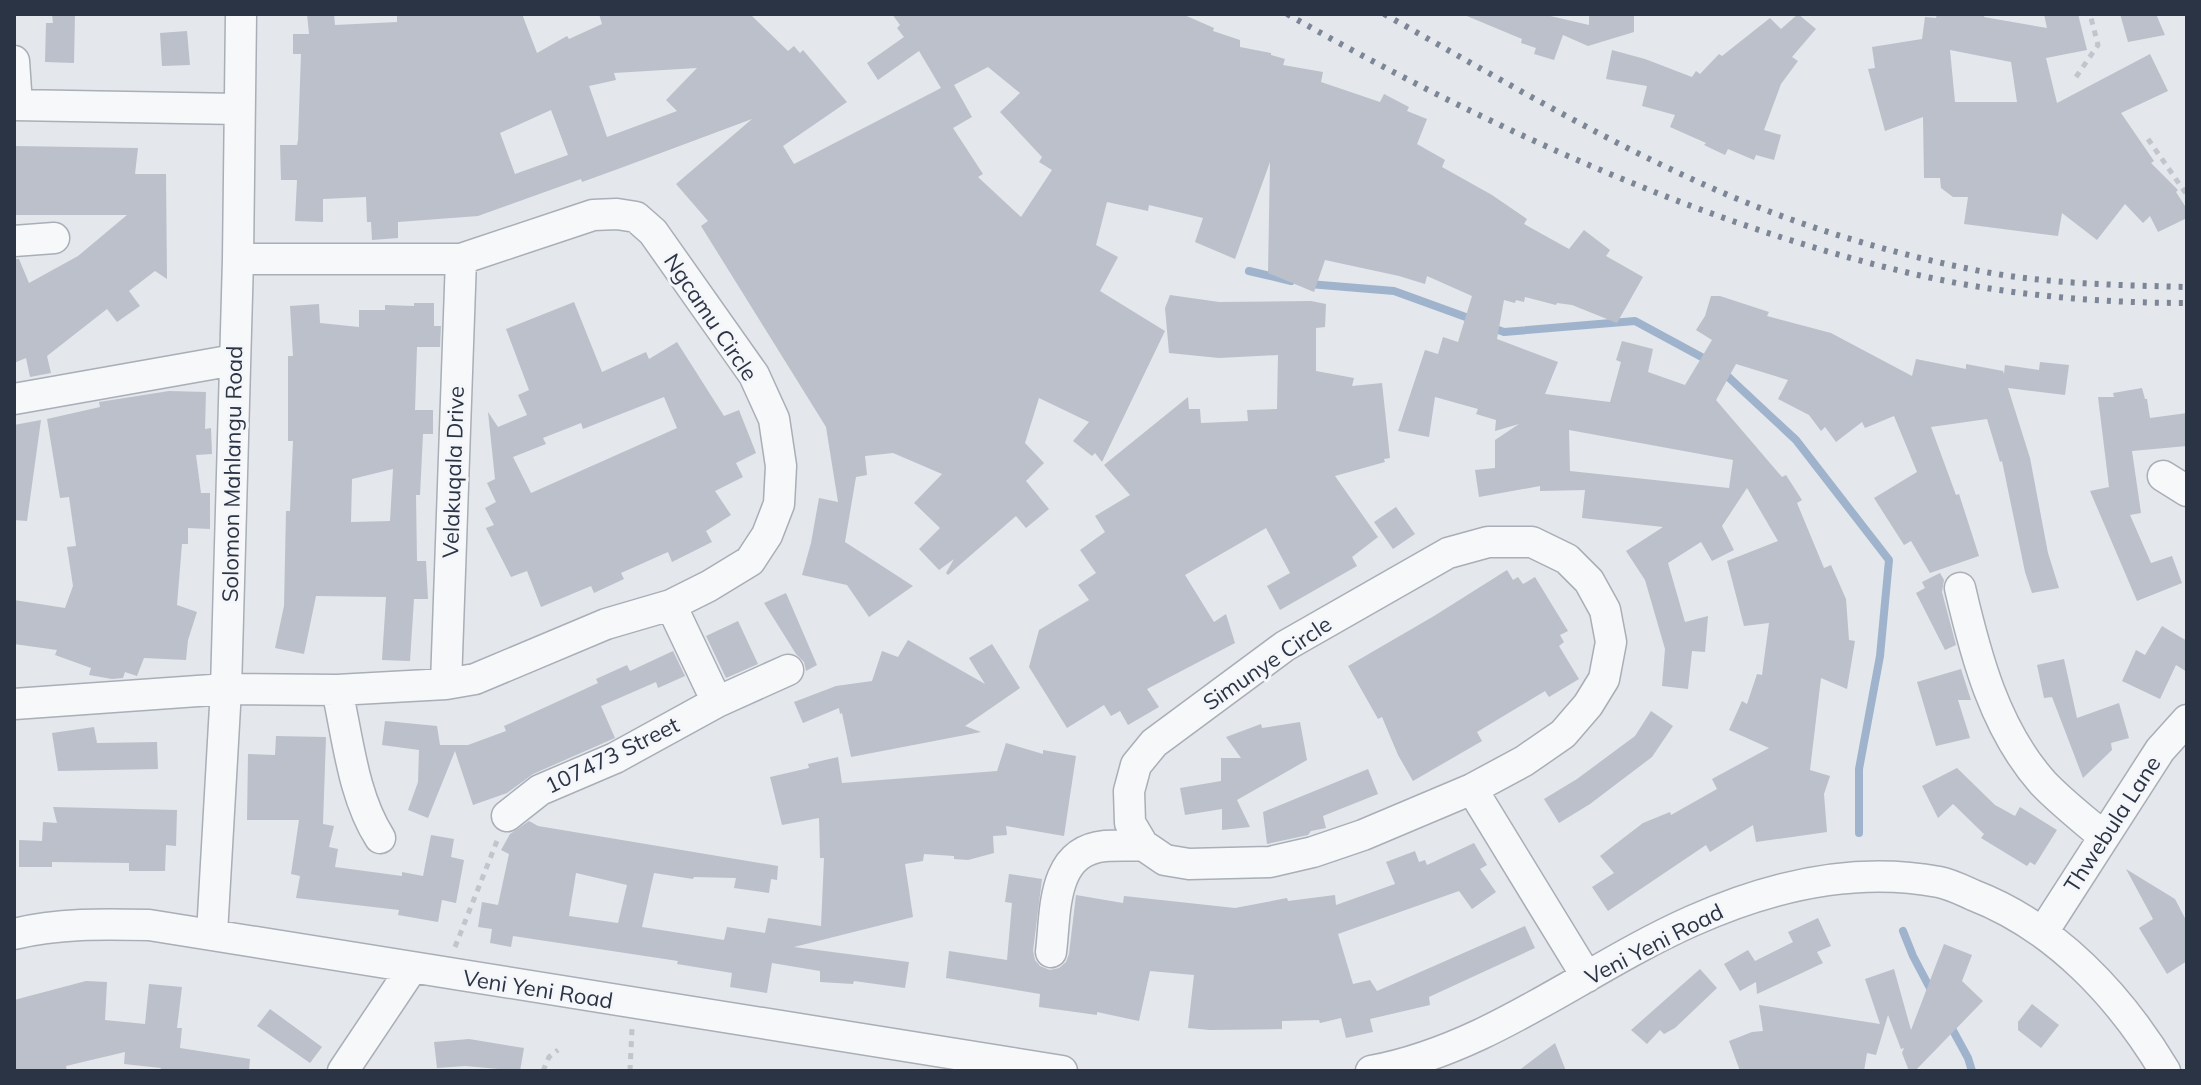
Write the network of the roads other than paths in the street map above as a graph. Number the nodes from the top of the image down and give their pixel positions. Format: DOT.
graph roads {
  1 [pos="241,14"];
  2 [pos="14,61"];
  3 [pos="15,105"];
  4 [pos="239,109"];
  5 [pos="54,238"];
  6 [pos="14,241"];
  7 [pos="238,259"];
  8 [pos="461,259"];
  9 [pos="234,360"];
  10 [pos="14,399"];
  11 [pos="1960,588"];
  12 [pos="671,605"];
  13 [pos="788,670"];
  14 [pos="446,684"];
  15 [pos="226,689"];
  16 [pos="337,690"];
  17 [pos="717,702"];
  18 [pos="14,704"];
  19 [pos="2187,720"];
  20 [pos="1472,789"];
  21 [pos="507,816"];
  22 [pos="2103,836"];
  23 [pos="380,838"];
  24 [pos="1143,845"];
  25 [pos="2043,932"];
  26 [pos="14,934"];
  27 [pos="212,934"];
  28 [pos="1051,952"];
  29 [pos="412,968"];
  30 [pos="1587,977"];
  31 [pos="909,1060"];
  32 [pos="343,1071"];
  33 [pos="1062,1071"];
  34 [pos="1371,1071"];
  35 [pos="2165,1071"];
  1 -- 4 [label="street, Solomon Mahlangu Road"];
  2 -- 3 [label="street"];
  3 -- 4 [label="street"];
  4 -- 7 [label="street, Solomon Mahlangu Road"];
  5 -- 6 [label="street"];
  7 -- 8 [label="street, Ngcamu Circle"];
  7 -- 9 [label="street, Solomon Mahlangu Road"];
  8 -- 12 [label="street, Ngcamu Circle"];
  8 -- 14 [label="street, Velakuqala Drive"];
  9 -- 10 [label="street"];
  9 -- 15 [label="street, Solomon Mahlangu Road"];
  11 -- 22 [label="street"];
  12 -- 14 [label="street, Ngcamu Circle"];
  12 -- 17 [label="street"];
  13 -- 17 [label="street, 107473 Street"];
  14 -- 16 [label="street, Ngcamu Circle"];
  15 -- 16 [label="street, Ngcamu Circle"];
  15 -- 18 [label="street, Ngcamu Circle"];
  15 -- 27 [label="street, Solomon Mahlangu Road"];
  16 -- 23 [label="street"];
  17 -- 21 [label="street, 107473 Street"];
  19 -- 22 [label="street, Thwebula Lane"];
  20 -- 24 [label="street, Simunye Circle"];
  20 -- 24 [label="street, Simunye Circle"];
  20 -- 30 [label="street"];
  22 -- 25 [label="street, Thwebula Lane"];
  24 -- 28 [label="street"];
  25 -- 30 [label="street, Veni Yeni Road"];
  25 -- 35 [label="street, Veni Yeni Road"];
  26 -- 27 [label="street, Veni Yeni Road"];
  27 -- 29 [label="street, Veni Yeni Road"];
  29 -- 31 [label="street, Veni Yeni Road"];
  29 -- 32 [label="street"];
  30 -- 34 [label="street, Veni Yeni Road"];
  31 -- 33 [label="street, Veni Yeni Road"];
}
